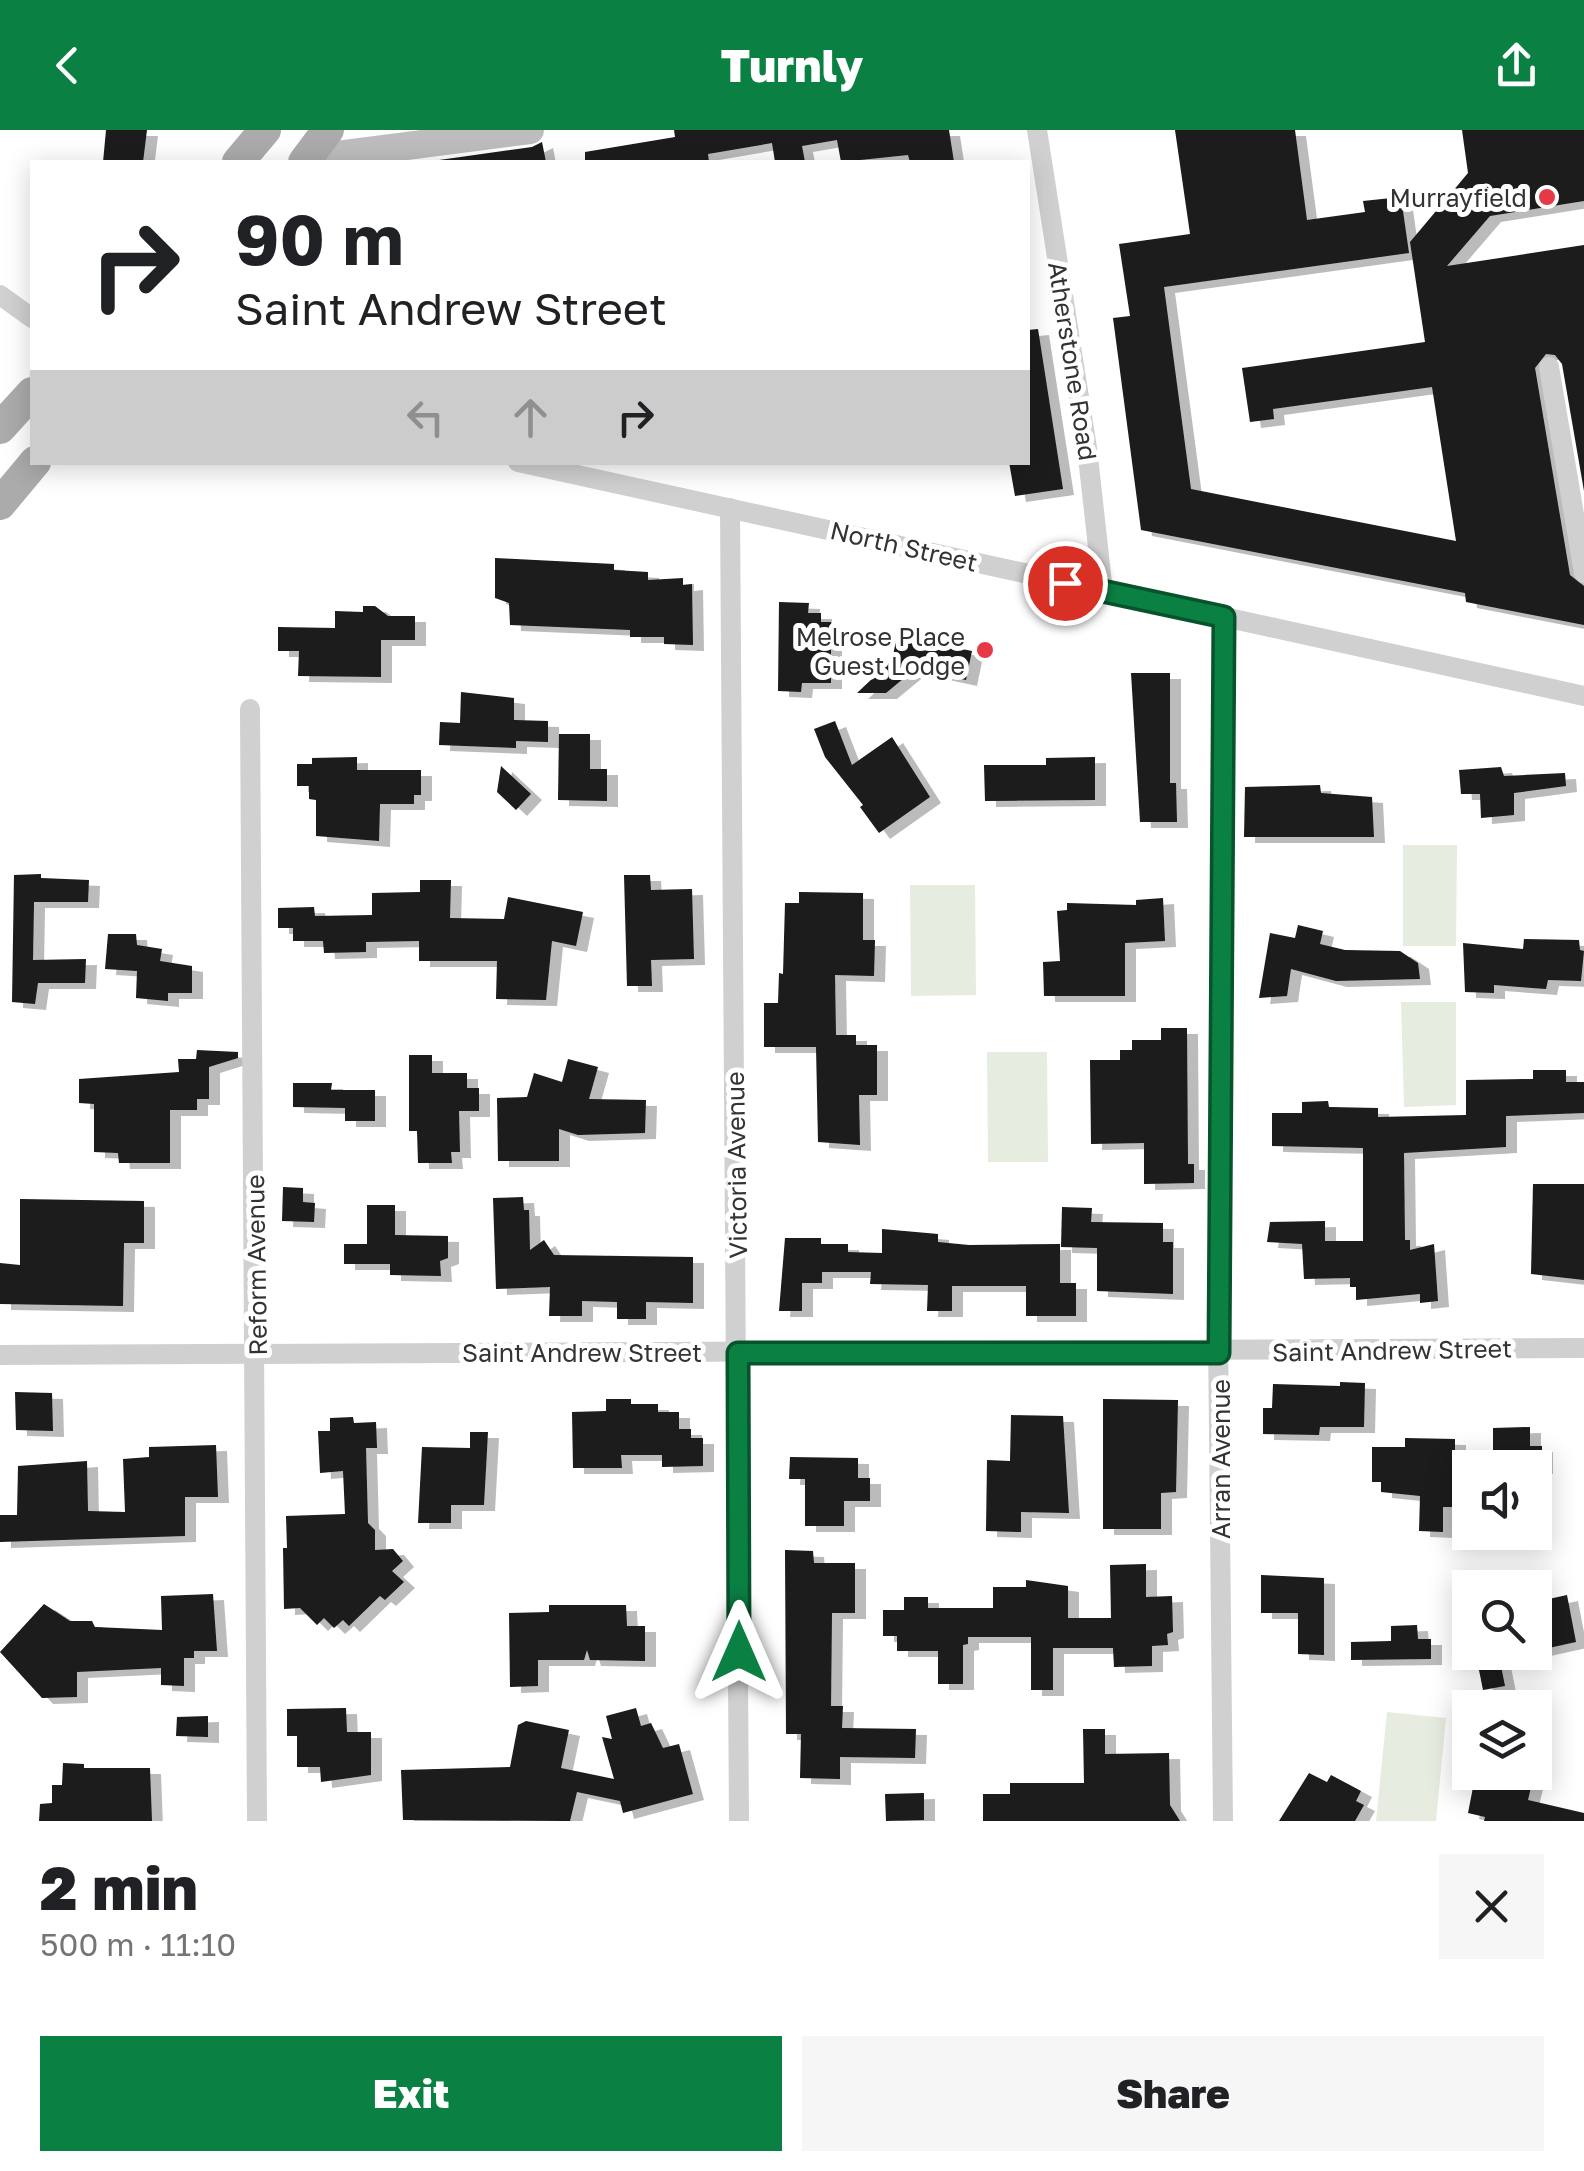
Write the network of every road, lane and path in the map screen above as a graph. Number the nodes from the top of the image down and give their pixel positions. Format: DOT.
graph roads {
  1 [pos="328,130"];
  2 [pos="530,130"];
  3 [pos="1037,130"];
  4 [pos="306,160"];
  5 [pos="312,160"];
  6 [pos="0,295"];
  7 [pos="30,317"];
  8 [pos="1549,367"];
  9 [pos="30,395"];
  10 [pos="0,428"];
  11 [pos="32,465"];
  12 [pos="532,465"];
  13 [pos="0,504"];
  14 [pos="730,508"];
  15 [pos="1584,572"];
  16 [pos="1103,592"];
  17 [pos="1224,617"];
  18 [pos="1584,693"];
  19 [pos="250,708"];
  20 [pos="1584,1348"];
  21 [pos="738,1353"];
  22 [pos="1219,1353"];
  23 [pos="257,1354"];
  24 [pos="0,1355"];
  25 [pos="258,1821"];
  26 [pos="739,1821"];
  27 [pos="1223,1821"];
  1 -- 4 [label="main road"];
  2 -- 5 [label="main road"];
  3 -- 16 [label="street, Atherstone Road"];
  6 -- 7 [label="street"];
  8 -- 15 [label="street"];
  9 -- 10 [label="main road"];
  11 -- 13 [label="main road"];
  12 -- 14 [label="street, North Street"];
  14 -- 16 [label="street, North Street"];
  14 -- 21 [label="street, Victoria Avenue"];
  16 -- 17 [label="street, North Street"];
  17 -- 18 [label="street, North Street"];
  17 -- 22 [label="street, Arran Avenue"];
  19 -- 23 [label="street, Reform Avenue"];
  20 -- 22 [label="street, Saint Andrew Street"];
  21 -- 22 [label="street, Saint Andrew Street"];
  21 -- 23 [label="street, Saint Andrew Street"];
  21 -- 26 [label="street, Victoria Avenue"];
  22 -- 27 [label="street, Arran Avenue"];
  23 -- 24 [label="street, Saint Andrew Street"];
  23 -- 25 [label="street, Reform Avenue"];
}
